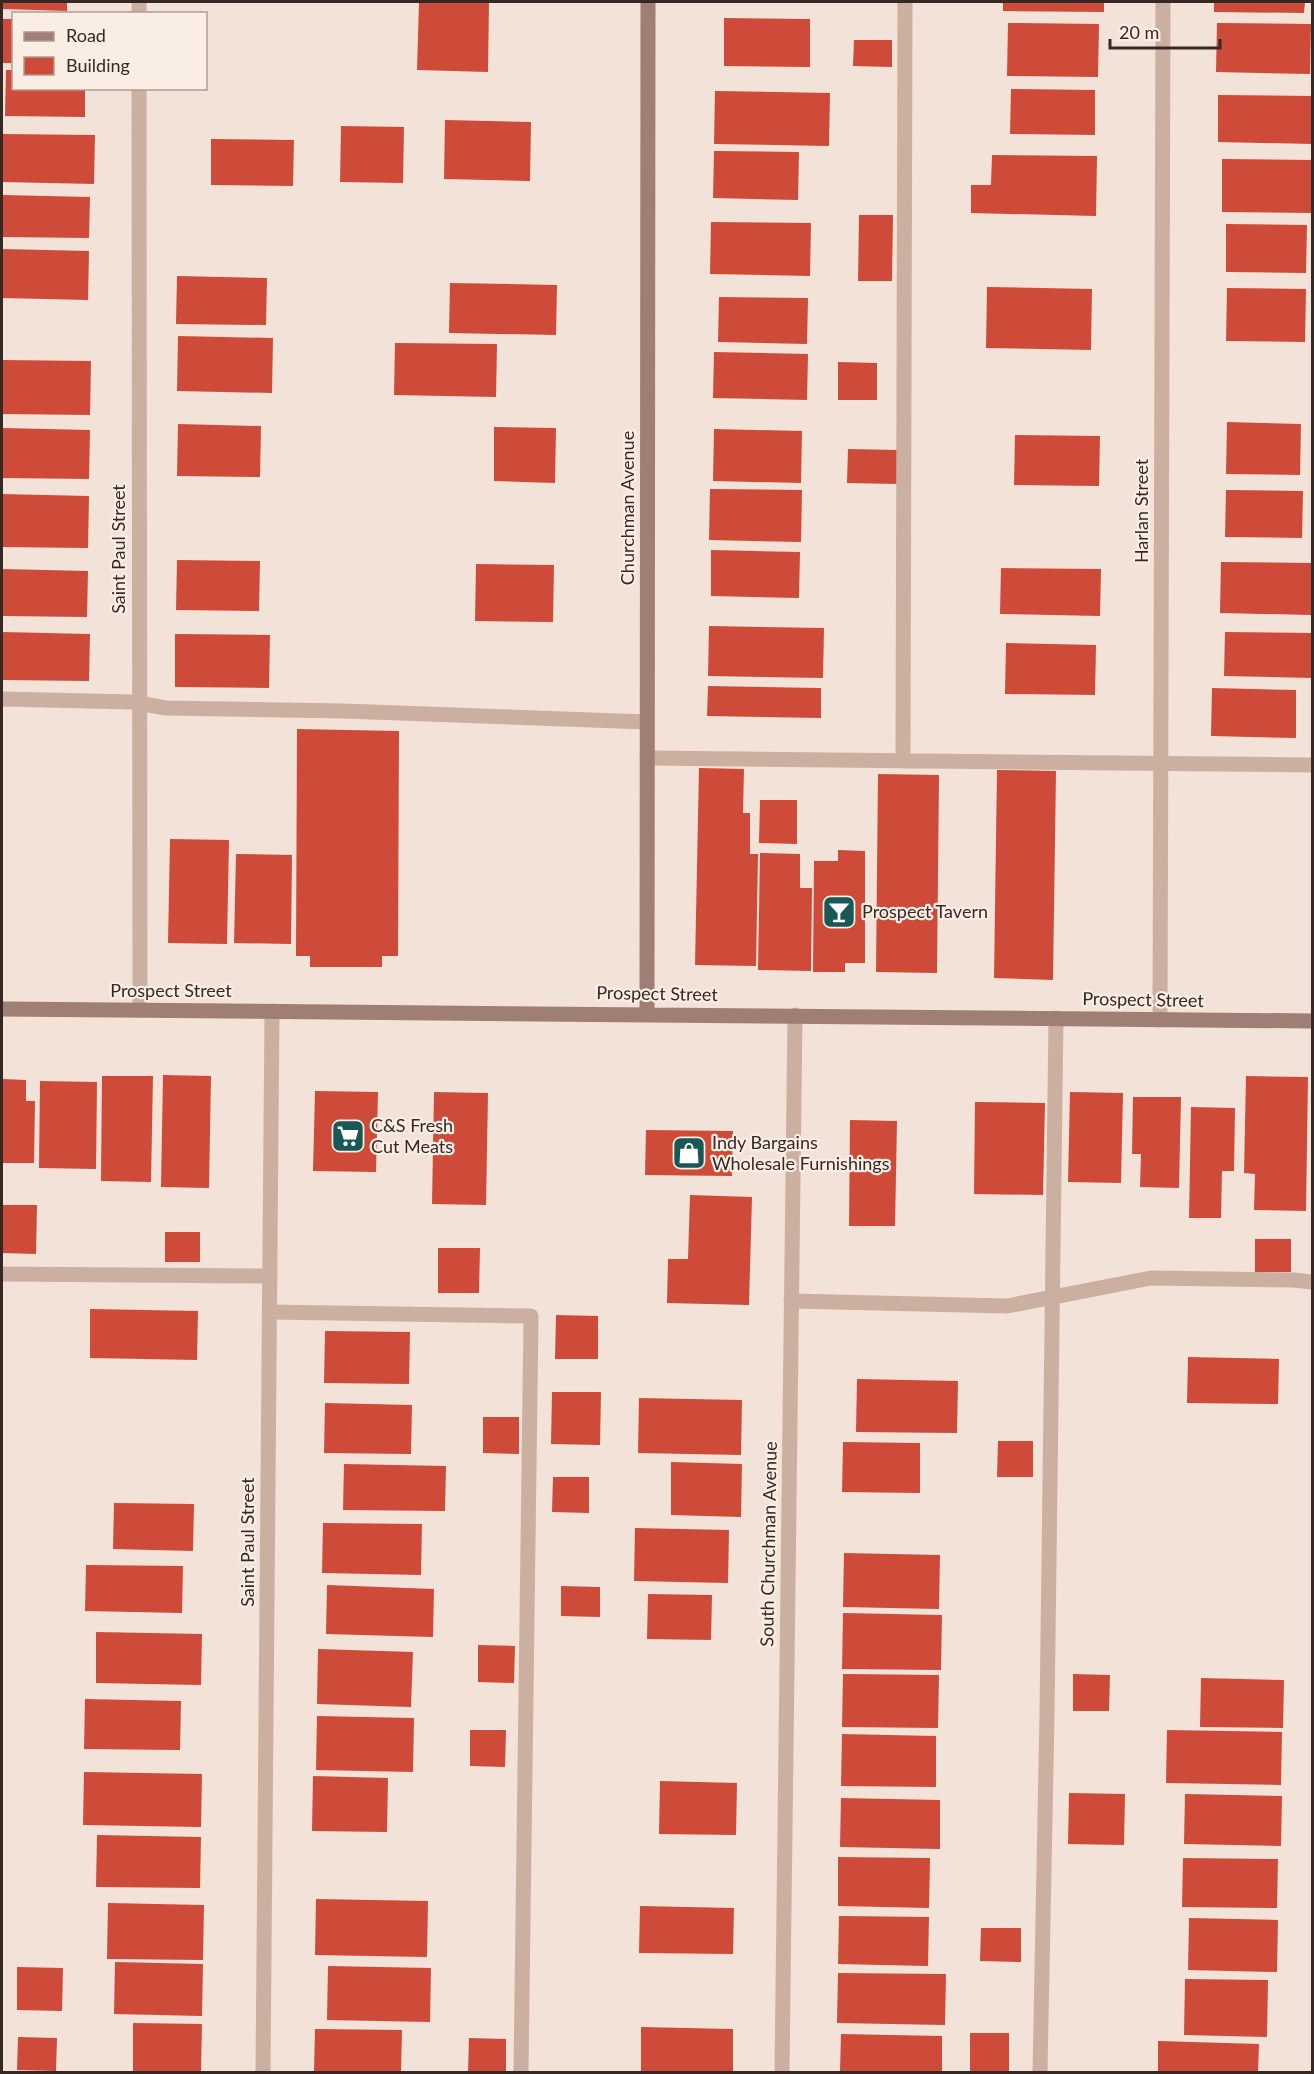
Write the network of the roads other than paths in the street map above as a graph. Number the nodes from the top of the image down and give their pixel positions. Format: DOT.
graph roads {
  1 [pos="648,2"];
  2 [pos="904,2"];
  3 [pos="1163,2"];
  4 [pos="139,90"];
  5 [pos="2,699"];
  6 [pos="138,704"];
  7 [pos="647,722"];
  8 [pos="647,758"];
  9 [pos="903,761"];
  10 [pos="1161,765"];
  11 [pos="1312,765"];
  12 [pos="2,1009"];
  13 [pos="140,1010"];
  14 [pos="272,1011"];
  15 [pos="647,1014"];
  16 [pos="795,1015"];
  17 [pos="1056,1018"];
  18 [pos="1160,1020"];
  19 [pos="1312,1022"];
  20 [pos="2,1274"];
  21 [pos="270,1276"];
  22 [pos="1312,1282"];
  23 [pos="1052,1297"];
  24 [pos="791,1301"];
  25 [pos="269,1312"];
  26 [pos="263,2073"];
  27 [pos="521,2073"];
  28 [pos="783,2073"];
  29 [pos="1040,2073"];
  1 -- 7 [label="main road, Churchman Avenue"];
  2 -- 9 [label="street"];
  3 -- 10 [label="street, Harlan Street"];
  4 -- 6 [label="street, Saint Paul Street"];
  5 -- 6 [label="street"];
  6 -- 7 [label="street"];
  6 -- 13 [label="street, Saint Paul Street"];
  7 -- 8 [label="main road, Churchman Avenue"];
  8 -- 9 [label="street"];
  8 -- 15 [label="main road, Churchman Avenue"];
  9 -- 10 [label="street"];
  10 -- 11 [label="street"];
  10 -- 18 [label="street, Harlan Street"];
  12 -- 13 [label="main road, Prospect Street"];
  13 -- 14 [label="main road, Prospect Street"];
  14 -- 15 [label="main road, Prospect Street"];
  14 -- 21 [label="street, Saint Paul Street"];
  15 -- 16 [label="main road, Prospect Street"];
  16 -- 17 [label="main road, Prospect Street"];
  16 -- 24 [label="street, South Churchman Avenue"];
  17 -- 18 [label="main road, Prospect Street"];
  17 -- 23 [label="street"];
  18 -- 19 [label="main road, Prospect Street"];
  20 -- 21 [label="street"];
  21 -- 25 [label="street, Saint Paul Street"];
  22 -- 23 [label="street"];
  23 -- 24 [label="street"];
  23 -- 29 [label="street"];
  24 -- 28 [label="street, South Churchman Avenue"];
  25 -- 26 [label="street, Saint Paul Street"];
  25 -- 27 [label="street"];
}
